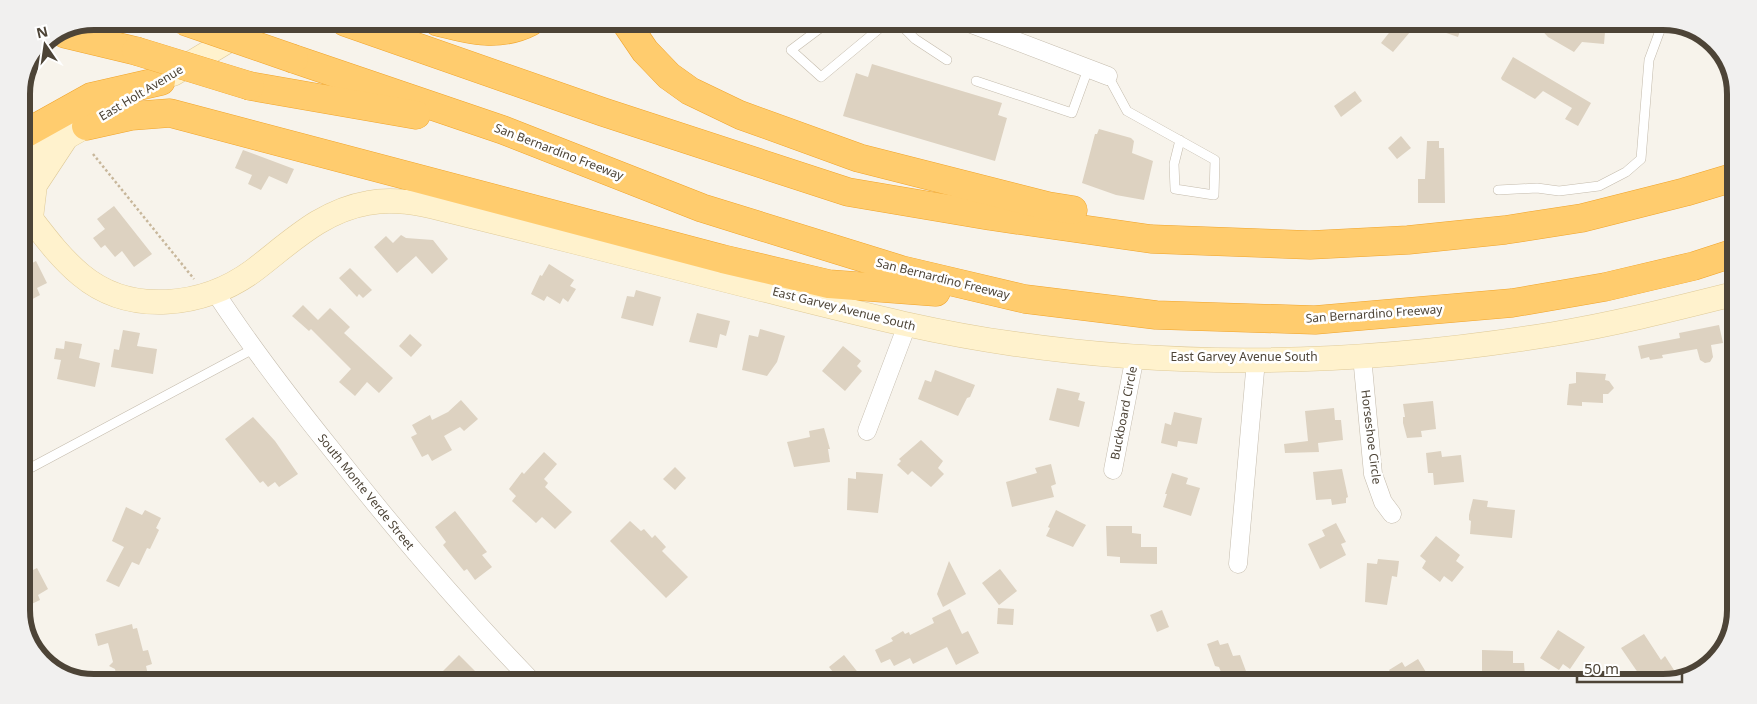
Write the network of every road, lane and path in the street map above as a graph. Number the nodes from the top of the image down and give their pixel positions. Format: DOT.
graph roads {
  1 [pos="207,30"];
  2 [pos="247,30"];
  3 [pos="367,30"];
  4 [pos="477,30"];
  5 [pos="510,30"];
  6 [pos="631,30"];
  7 [pos="818,30"];
  8 [pos="878,30"];
  9 [pos="906,30"];
  10 [pos="987,30"];
  11 [pos="1660,30"];
  12 [pos="69,35"];
  13 [pos="947,60"];
  14 [pos="1088,69"];
  15 [pos="1108,76"];
  16 [pos="976,81"];
  17 [pos="161,82"];
  18 [pos="503,130"];
  19 [pos="30,131"];
  20 [pos="76,132"];
  21 [pos="1180,140"];
  22 [pos="30,158"];
  23 [pos="1727,179"];
  24 [pos="1498,190"];
  25 [pos="30,198"];
  26 [pos="30,220"];
  27 [pos="1310,245"];
  28 [pos="1727,255"];
  29 [pos="215,292"];
  30 [pos="1727,296"];
  31 [pos="1025,299"];
  32 [pos="907,325"];
  33 [pos="253,349"];
  34 [pos="1135,356"];
  35 [pos="1362,356"];
  36 [pos="1256,360"];
  37 [pos="867,431"];
  38 [pos="30,468"];
  39 [pos="1113,470"];
  40 [pos="1392,514"];
  41 [pos="1238,564"];
  42 [pos="525,674"];
  1 -- 18 [label="highway, San Bernardino Freeway, bridge"];
  2 -- 17 [label="street, East Holt Avenue"];
  3 -- 27 [label="highway"];
  4 -- 5 [label="highway"];
  6 -- 27 [label="highway"];
  7 -- 8 [label="lane"];
  9 -- 13 [label="lane"];
  10 -- 14 [label="street"];
  11 -- 24 [label="lane"];
  12 -- 18 [label="highway, bridge"];
  14 -- 15 [label="street"];
  14 -- 16 [label="lane"];
  15 -- 21 [label="lane"];
  17 -- 19 [label="highway"];
  17 -- 20 [label="street, East Holt Avenue"];
  18 -- 31 [label="highway, San Bernardino Freeway"];
  20 -- 22 [label="street, East Holt Avenue"];
  20 -- 25 [label="street"];
  20 -- 31 [label="highway"];
  21 -- 21 [label="lane"];
  23 -- 27 [label="highway"];
  26 -- 29 [label="street, East Garvey Avenue South"];
  28 -- 31 [label="highway, San Bernardino Freeway"];
  29 -- 32 [label="street, East Garvey Avenue South"];
  29 -- 33 [label="street, South Monte Verde Street"];
  30 -- 35 [label="street, East Garvey Avenue South"];
  32 -- 34 [label="street, East Garvey Avenue South"];
  32 -- 37 [label="street"];
  33 -- 38 [label="lane"];
  33 -- 42 [label="street, South Monte Verde Street"];
  34 -- 36 [label="street, East Garvey Avenue South"];
  34 -- 39 [label="street, Buckboard Circle"];
  35 -- 36 [label="street, East Garvey Avenue South"];
  35 -- 40 [label="street, Horseshoe Circle"];
  36 -- 41 [label="street"];
}
